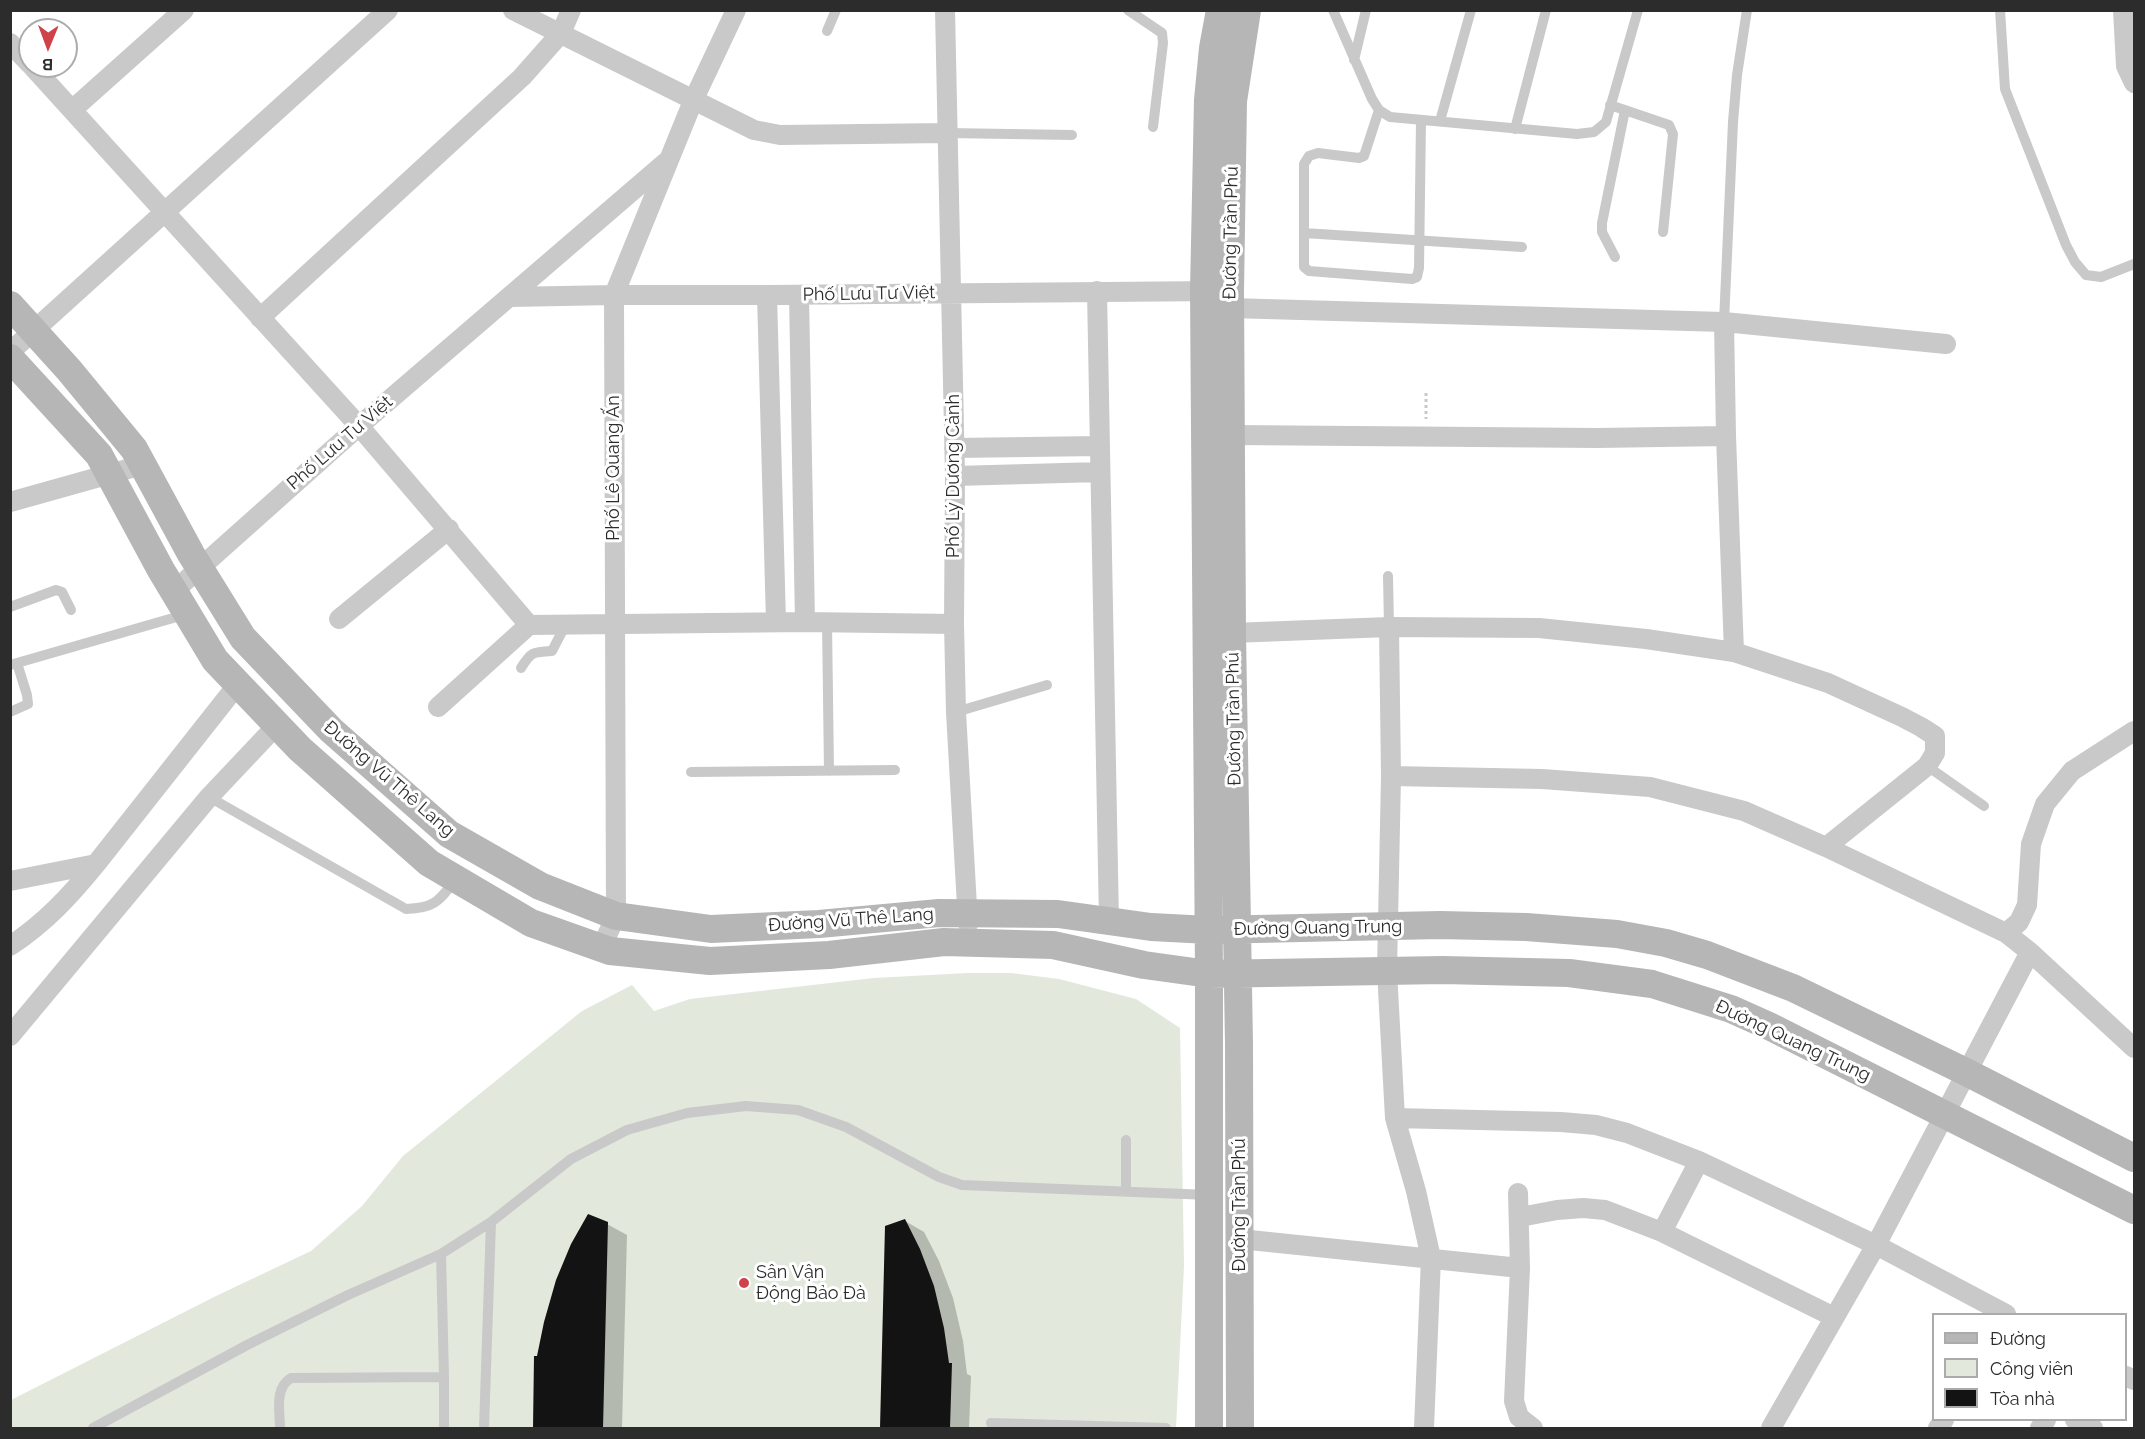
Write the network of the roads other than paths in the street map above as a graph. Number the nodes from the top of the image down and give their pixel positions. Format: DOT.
graph roads {
  1 [pos="184,10"];
  2 [pos="388,10"];
  3 [pos="513,10"];
  4 [pos="571,10"];
  5 [pos="736,10"];
  6 [pos="836,10"];
  7 [pos="945,10"];
  8 [pos="1128,10"];
  9 [pos="1220,10"];
  10 [pos="1247,10"];
  11 [pos="1332,10"];
  12 [pos="1366,10"];
  13 [pos="1471,10"];
  14 [pos="1546,10"];
  15 [pos="1638,10"];
  16 [pos="1747,10"];
  17 [pos="2001,10"];
  18 [pos="2123,10"];
  19 [pos="827,31"];
  20 [pos="561,33"];
  21 [pos="1354,60"];
  22 [pos="43,78"];
  23 [pos="2134,84"];
  24 [pos="693,101"];
  25 [pos="1611,105"];
  26 [pos="72,110"];
  27 [pos="1379,110"];
  28 [pos="1625,110"];
  29 [pos="1421,120"];
  30 [pos="1440,121"];
  31 [pos="1153,127"];
  32 [pos="1515,129"];
  33 [pos="947,133"];
  34 [pos="1072,135"];
  35 [pos="669,161"];
  36 [pos="166,213"];
  37 [pos="1664,232"];
  38 [pos="1304,233"];
  39 [pos="1420,241"];
  40 [pos="1522,247"];
  41 [pos="1615,257"];
  42 [pos="2134,264"];
  43 [pos="1097,291"];
  44 [pos="951,292"];
  45 [pos="614,294"];
  46 [pos="768,295"];
  47 [pos="799,295"];
  48 [pos="509,297"];
  49 [pos="1222,297"];
  50 [pos="10,305"];
  51 [pos="260,318"];
  52 [pos="1724,322"];
  53 [pos="35,331"];
  54 [pos="1946,344"];
  55 [pos="10,352"];
  56 [pos="10,358"];
  57 [pos="359,426"];
  58 [pos="1232,435"];
  59 [pos="1725,436"];
  60 [pos="1099,446"];
  61 [pos="954,448"];
  62 [pos="142,465"];
  63 [pos="1100,472"];
  64 [pos="110,474"];
  65 [pos="956,476"];
  66 [pos="10,502"];
  67 [pos="449,529"];
  68 [pos="200,567"];
  69 [pos="1389,576"];
  70 [pos="181,602"];
  71 [pos="10,607"];
  72 [pos="71,610"];
  73 [pos="339,619"];
  74 [pos="776,622"];
  75 [pos="805,622"];
  76 [pos="826,622"];
  77 [pos="615,623"];
  78 [pos="566,624"];
  79 [pos="954,624"];
  80 [pos="529,625"];
  81 [pos="1389,627"];
  82 [pos="1232,633"];
  83 [pos="1734,652"];
  84 [pos="14,664"];
  85 [pos="520,668"];
  86 [pos="238,684"];
  87 [pos="1047,685"];
  88 [pos="438,707"];
  89 [pos="956,711"];
  90 [pos="10,712"];
  91 [pos="277,725"];
  92 [pos="2132,739"];
  93 [pos="1927,766"];
  94 [pos="895,770"];
  95 [pos="829,771"];
  96 [pos="691,772"];
  97 [pos="1391,776"];
  98 [pos="209,797"];
  99 [pos="1984,806"];
  100 [pos="1826,847"];
  101 [pos="96,864"];
  102 [pos="456,879"];
  103 [pos="10,881"];
  104 [pos="968,913"];
  105 [pos="616,916"];
  106 [pos="1109,922"];
  107 [pos="1387,926"];
  108 [pos="1209,930"];
  109 [pos="1238,930"];
  110 [pos="2006,933"];
  111 [pos="969,942"];
  112 [pos="10,946"];
  113 [pos="601,948"];
  114 [pos="2030,952"];
  115 [pos="1387,971"];
  116 [pos="1209,974"];
  117 [pos="1239,974"];
  118 [pos="10,1036"];
  119 [pos="2132,1041"];
  120 [pos="1966,1072"];
  121 [pos="1945,1113"];
  122 [pos="1395,1118"];
  123 [pos="1126,1140"];
  124 [pos="2134,1158"];
  125 [pos="1699,1161"];
  126 [pos="1126,1192"];
  127 [pos="1518,1193"];
  128 [pos="1210,1195"];
  129 [pos="2134,1210"];
  130 [pos="1520,1217"];
  131 [pos="490,1222"];
  132 [pos="1662,1232"];
  133 [pos="1240,1239"];
  134 [pos="1876,1245"];
  135 [pos="441,1254"];
  136 [pos="1431,1258"];
  137 [pos="1520,1268"];
  138 [pos="2004,1313"];
  139 [pos="1834,1317"];
  140 [pos="444,1377"];
  141 [pos="2079,1421"];
  142 [pos="991,1423"];
  143 [pos="93,1428"];
  144 [pos="280,1428"];
  145 [pos="444,1428"];
  146 [pos="484,1428"];
  147 [pos="1166,1428"];
  148 [pos="1209,1428"];
  149 [pos="1240,1428"];
  150 [pos="1424,1428"];
  151 [pos="1533,1428"];
  152 [pos="1771,1428"];
  153 [pos="2093,1428"];
  1 -- 26 [label="street"];
  2 -- 36 [label="street"];
  3 -- 20 [label="street"];
  4 -- 20 [label="street"];
  5 -- 24 [label="street, Phố Lê Quang Ấn"];
  6 -- 19 [label="lane"];
  7 -- 33 [label="street, Phố Lý Dương Cảnh"];
  8 -- 31 [label="lane"];
  9 -- 49 [label="main road, Đường Trần Phú"];
  10 -- 49 [label="main road, Đường Trần Phú"];
  11 -- 21 [label="lane"];
  12 -- 21 [label="lane"];
  13 -- 30 [label="lane"];
  14 -- 32 [label="lane"];
  15 -- 25 [label="lane"];
  16 -- 52 [label="lane"];
  17 -- 42 [label="lane"];
  18 -- 23 [label="street"];
  20 -- 24 [label="street"];
  20 -- 51 [label="street"];
  21 -- 27 [label="lane"];
  22 -- 26 [label="street"];
  24 -- 33 [label="street"];
  24 -- 35 [label="street, Phố Lê Quang Ấn"];
  25 -- 28 [label="lane"];
  25 -- 32 [label="lane"];
  26 -- 36 [label="street"];
  27 -- 29 [label="lane"];
  27 -- 38 [label="lane"];
  28 -- 37 [label="lane"];
  28 -- 41 [label="lane"];
  29 -- 30 [label="lane"];
  29 -- 39 [label="lane"];
  30 -- 32 [label="lane"];
  33 -- 34 [label="lane"];
  33 -- 44 [label="street, Phố Lý Dương Cảnh"];
  35 -- 45 [label="street, Phố Lê Quang Ấn"];
  35 -- 48 [label="street, Phố Lưu Tư Việt"];
  36 -- 51 [label="street"];
  36 -- 53 [label="street"];
  38 -- 39 [label="lane"];
  38 -- 39 [label="lane"];
  39 -- 40 [label="lane"];
  43 -- 44 [label="street, Phố Lưu Tư Việt"];
  43 -- 49 [label="street, Phố Lưu Tư Việt"];
  43 -- 60 [label="street"];
  44 -- 47 [label="street, Phố Lưu Tư Việt"];
  44 -- 61 [label="street, Phố Lý Dương Cảnh"];
  45 -- 46 [label="street, Phố Lưu Tư Việt"];
  45 -- 48 [label="street, Phố Lưu Tư Việt"];
  45 -- 77 [label="street, Phố Lê Quang Ấn"];
  46 -- 47 [label="street, Phố Lưu Tư Việt"];
  46 -- 74 [label="street"];
  47 -- 75 [label="street"];
  48 -- 57 [label="street, Phố Lưu Tư Việt"];
  49 -- 52 [label="street, Phố Lưu Tư Việt"];
  49 -- 58 [label="main road, Đường Trần Phú"];
  49 -- 108 [label="main road, Đường Trần Phú"];
  50 -- 53 [label="main road, Đường Vũ Thê Lang"];
  51 -- 57 [label="street"];
  52 -- 54 [label="street, Phố Lưu Tư Việt"];
  52 -- 59 [label="street"];
  53 -- 55 [label="street"];
  53 -- 62 [label="main road, Đường Vũ Thê Lang"];
  56 -- 64 [label="main road, Đường Vũ Thê Lang"];
  57 -- 67 [label="street"];
  57 -- 68 [label="street, Phố Lưu Tư Việt"];
  58 -- 59 [label="street"];
  58 -- 82 [label="main road, Đường Trần Phú"];
  59 -- 83 [label="street"];
  60 -- 61 [label="street"];
  60 -- 63 [label="street"];
  61 -- 65 [label="street, Phố Lý Dương Cảnh"];
  62 -- 64 [label="street"];
  62 -- 68 [label="main road, Đường Vũ Thê Lang"];
  63 -- 65 [label="street"];
  63 -- 106 [label="street"];
  64 -- 66 [label="street"];
  64 -- 70 [label="main road, Đường Vũ Thê Lang"];
  65 -- 79 [label="street, Phố Lý Dương Cảnh"];
  67 -- 73 [label="street"];
  67 -- 80 [label="street"];
  68 -- 70 [label="street, Phố Lưu Tư Việt"];
  68 -- 105 [label="main road, Đường Vũ Thê Lang"];
  69 -- 81 [label="lane"];
  70 -- 84 [label="lane"];
  70 -- 86 [label="main road, Đường Vũ Thê Lang"];
  71 -- 72 [label="lane"];
  74 -- 75 [label="street"];
  74 -- 77 [label="street"];
  75 -- 76 [label="street"];
  76 -- 79 [label="street"];
  76 -- 95 [label="lane"];
  77 -- 78 [label="street"];
  77 -- 105 [label="street, Phố Lê Quang Ấn"];
  78 -- 80 [label="street"];
  78 -- 85 [label="lane"];
  79 -- 89 [label="street, Phố Lý Dương Cảnh"];
  80 -- 88 [label="street"];
  81 -- 82 [label="street"];
  81 -- 83 [label="street"];
  81 -- 97 [label="street"];
  82 -- 109 [label="main road, Đường Trần Phú"];
  83 -- 93 [label="street"];
  84 -- 90 [label="lane"];
  86 -- 91 [label="main road, Đường Vũ Thê Lang"];
  86 -- 101 [label="street"];
  87 -- 89 [label="lane"];
  89 -- 104 [label="street, Phố Lý Dương Cảnh"];
  91 -- 98 [label="street"];
  91 -- 102 [label="main road, Đường Vũ Thê Lang"];
  92 -- 110 [label="street"];
  93 -- 99 [label="lane"];
  93 -- 100 [label="street"];
  94 -- 95 [label="lane"];
  95 -- 96 [label="lane"];
  97 -- 100 [label="street"];
  97 -- 107 [label="street"];
  98 -- 102 [label="lane"];
  98 -- 118 [label="street"];
  100 -- 110 [label="street"];
  101 -- 103 [label="street"];
  101 -- 112 [label="street"];
  102 -- 113 [label="main road, Đường Vũ Thê Lang"];
  104 -- 105 [label="main road, Đường Vũ Thê Lang"];
  104 -- 106 [label="main road, Đường Vũ Thê Lang"];
  104 -- 111 [label="street, Phố Lý Dương Cảnh"];
  105 -- 113 [label="street, Phố Lê Quang Ấn"];
  106 -- 108 [label="main road, Đường Vũ Thê Lang"];
  107 -- 109 [label="main road, Đường Quang Trung"];
  107 -- 115 [label="street"];
  107 -- 120 [label="main road, Đường Quang Trung"];
  108 -- 109 [label="main road, Đường Quang Trung"];
  108 -- 116 [label="main road, Đường Trần Phú"];
  109 -- 117 [label="main road, Đường Trần Phú"];
  110 -- 114 [label="street"];
  111 -- 113 [label="main road, Đường Vũ Thê Lang"];
  111 -- 116 [label="main road, Đường Vũ Thê Lang"];
  114 -- 119 [label="street"];
  114 -- 120 [label="street"];
  115 -- 117 [label="main road, Đường Quang Trung"];
  115 -- 121 [label="main road, Đường Quang Trung"];
  115 -- 122 [label="street"];
  116 -- 117 [label="main road, Đường Quang Trung"];
  116 -- 128 [label="main road, Đường Trần Phú"];
  117 -- 133 [label="main road, Đường Trần Phú"];
  120 -- 121 [label="street"];
  120 -- 124 [label="main road, Đường Quang Trung"];
  121 -- 129 [label="main road, Đường Quang Trung"];
  121 -- 134 [label="street"];
  122 -- 125 [label="street"];
  122 -- 136 [label="street"];
  123 -- 126 [label="lane"];
  125 -- 132 [label="street"];
  125 -- 134 [label="street"];
  126 -- 128 [label="lane"];
  126 -- 131 [label="lane"];
  127 -- 130 [label="street"];
  128 -- 148 [label="main road, Đường Trần Phú"];
  130 -- 132 [label="street"];
  130 -- 137 [label="street"];
  131 -- 135 [label="lane"];
  131 -- 146 [label="lane"];
  132 -- 139 [label="street"];
  133 -- 136 [label="street"];
  133 -- 149 [label="main road, Đường Trần Phú"];
  134 -- 138 [label="street"];
  134 -- 139 [label="street"];
  135 -- 140 [label="lane"];
  135 -- 143 [label="lane"];
  136 -- 137 [label="street"];
  136 -- 150 [label="street"];
  137 -- 151 [label="street"];
  139 -- 152 [label="street"];
  140 -- 144 [label="lane"];
  140 -- 145 [label="lane"];
  141 -- 153 [label="street"];
  142 -- 147 [label="lane"];
}
